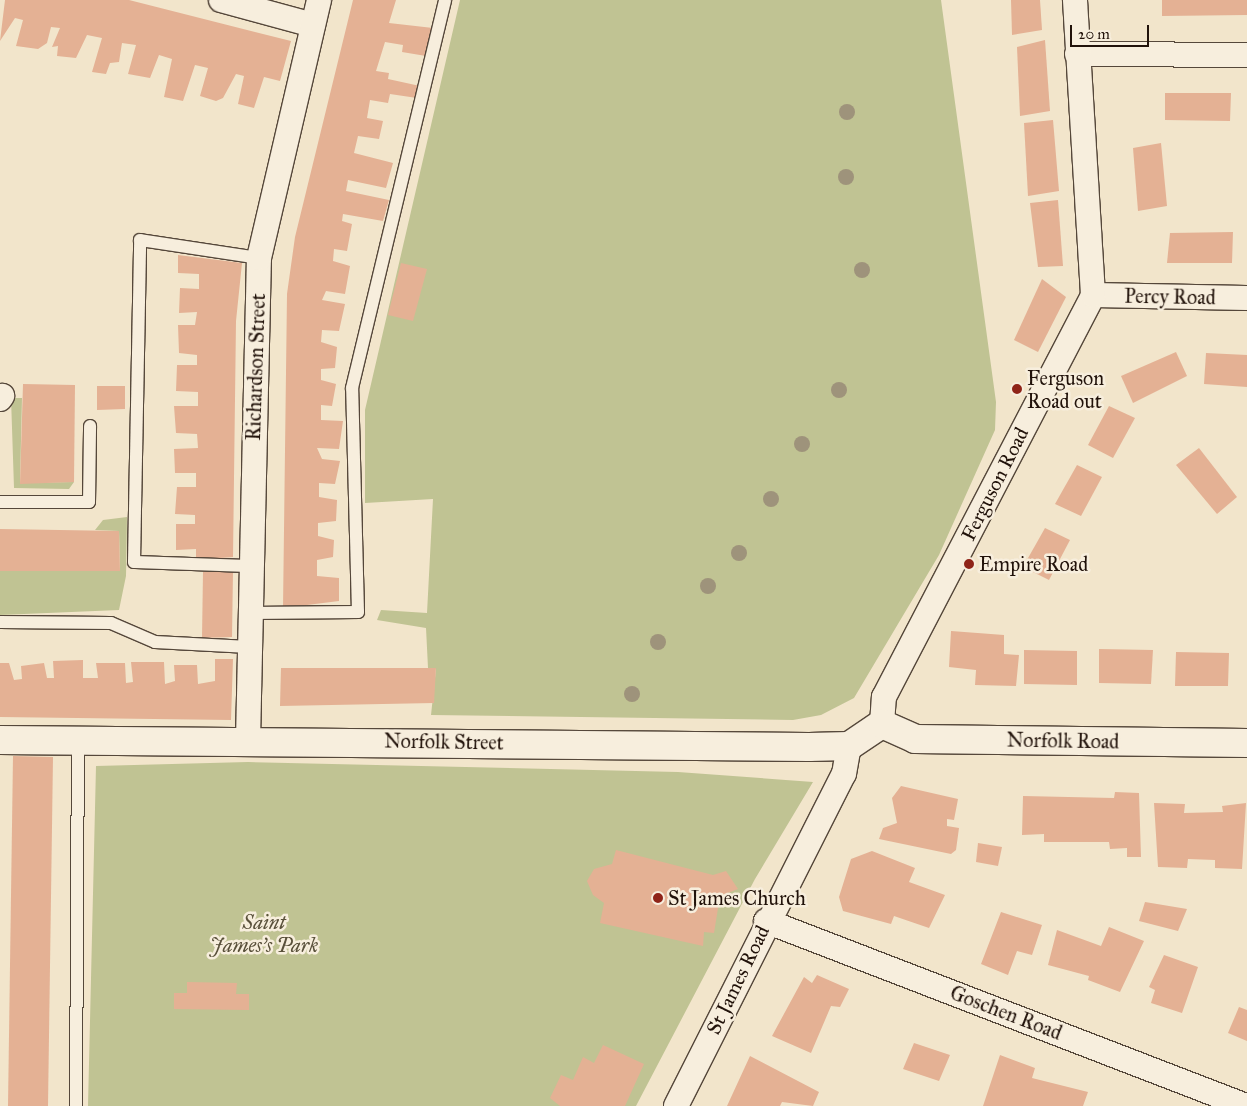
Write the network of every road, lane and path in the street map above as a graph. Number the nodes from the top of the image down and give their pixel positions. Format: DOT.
graph roads {
  1 [pos="221,0"];
  2 [pos="319,0"];
  3 [pos="446,0"];
  4 [pos="1075,0"];
  5 [pos="313,25"];
  6 [pos="1077,54"];
  7 [pos="1247,55"];
  8 [pos="259,258"];
  9 [pos="1093,295"];
  10 [pos="1247,298"];
  11 [pos="90,426"];
  12 [pos="0,502"];
  13 [pos="249,566"];
  14 [pos="249,613"];
  15 [pos="0,622"];
  16 [pos="249,647"];
  17 [pos="882,724"];
  18 [pos="0,740"];
  19 [pos="248,740"];
  20 [pos="78,741"];
  21 [pos="1247,743"];
  22 [pos="849,746"];
  23 [pos="766,921"];
  24 [pos="76,1106"];
  25 [pos="676,1106"];
  26 [pos="1246,1106"];
  1 -- 5 [label="street"];
  2 -- 5 [label="street, Richardson Street"];
  3 -- 14 [label="lane"];
  4 -- 6 [label="street"];
  5 -- 8 [label="street, Richardson Street"];
  6 -- 7 [label="street"];
  6 -- 9 [label="street"];
  8 -- 13 [label="street, Richardson Street"];
  8 -- 13 [label="lane"];
  9 -- 10 [label="street, Percy Road"];
  9 -- 17 [label="street, Ferguson Road"];
  11 -- 12 [label="lane"];
  13 -- 14 [label="street, Richardson Street"];
  14 -- 16 [label="street, Richardson Street"];
  15 -- 16 [label="lane"];
  16 -- 19 [label="street, Richardson Street"];
  17 -- 21 [label="street, Norfolk Road"];
  17 -- 22 [label="street"];
  18 -- 20 [label="street, Norfolk Street"];
  19 -- 20 [label="street, Norfolk Street"];
  19 -- 22 [label="street, Norfolk Street"];
  20 -- 24 [label="lane"];
  22 -- 23 [label="street, St James Road"];
  23 -- 25 [label="street, St James Road"];
  23 -- 26 [label="street, Goschen Road"];
}
